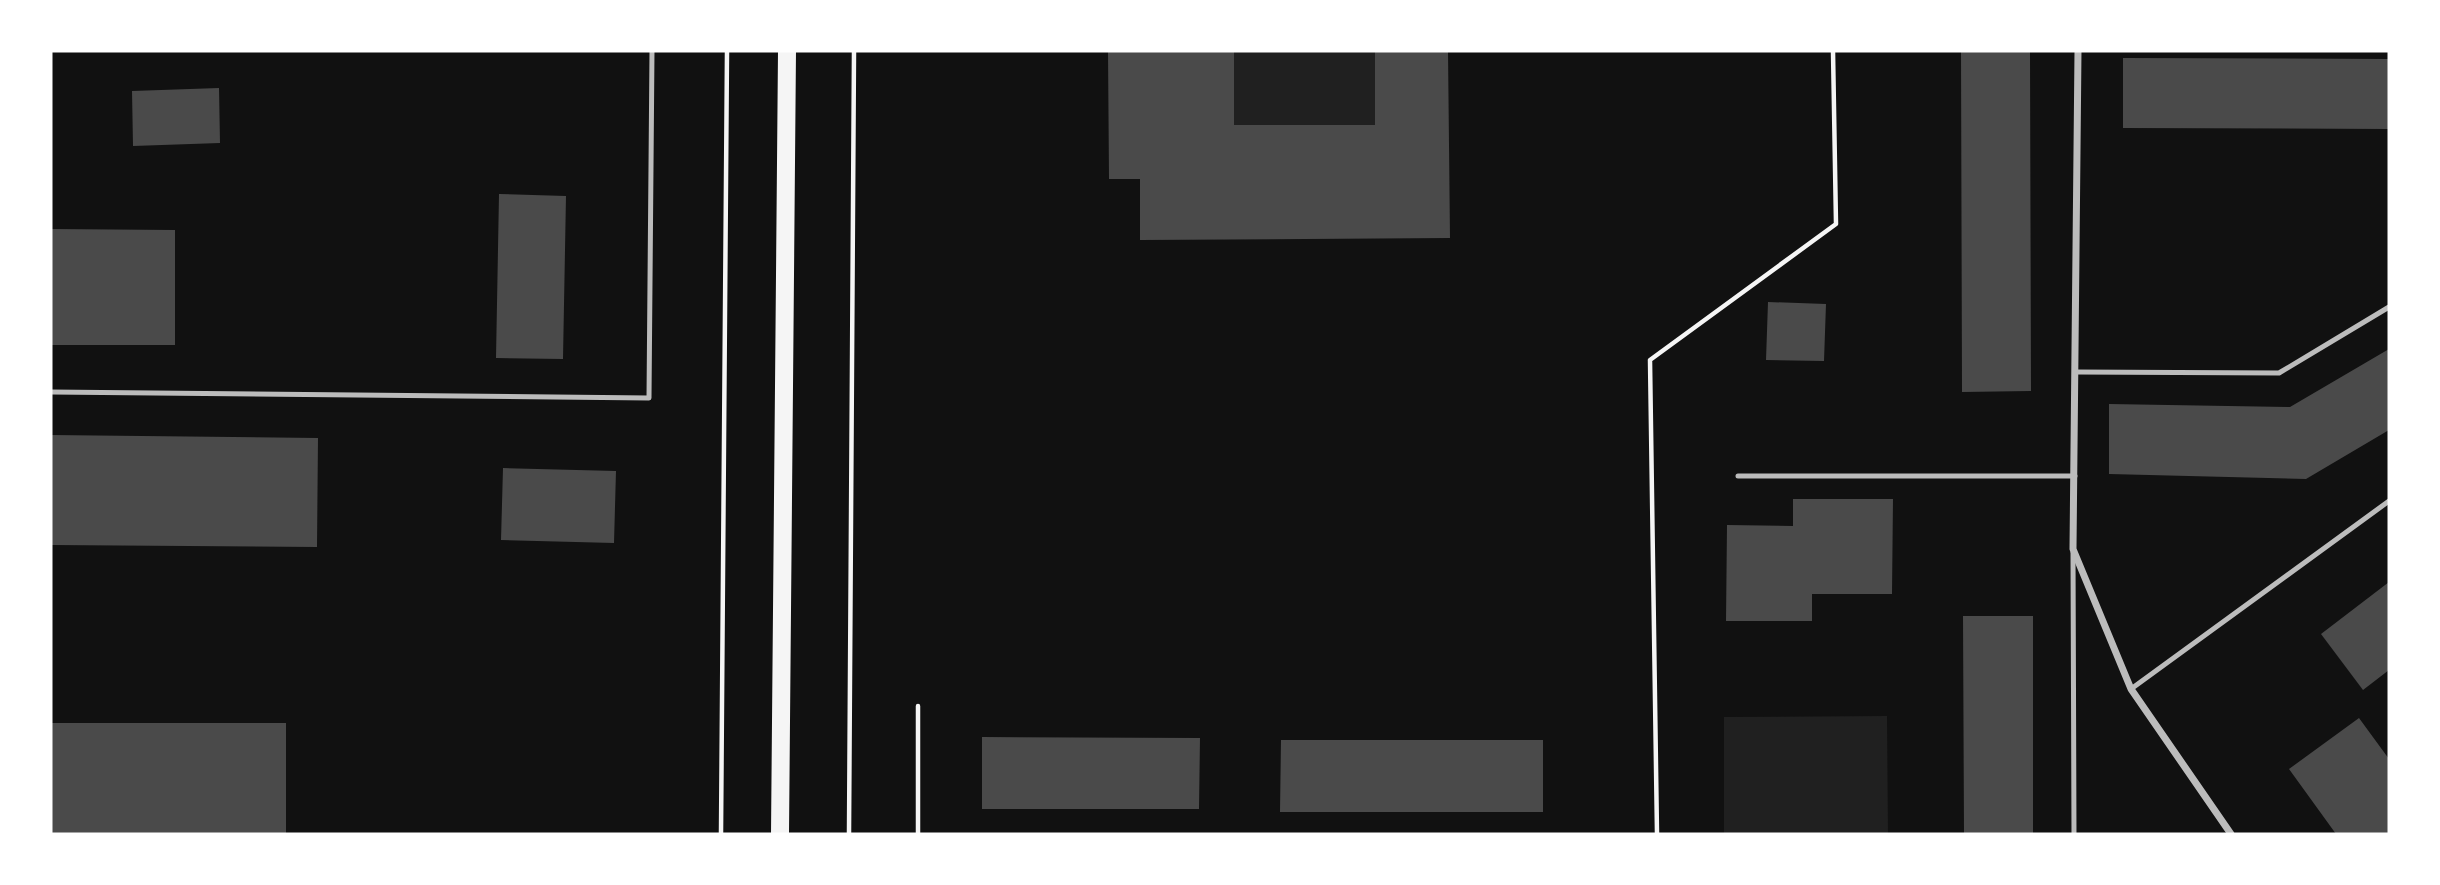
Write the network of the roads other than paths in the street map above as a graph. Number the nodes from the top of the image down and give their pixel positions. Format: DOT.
graph roads {
  1 [pos="652,51"];
  2 [pos="787,51"];
  3 [pos="2078,51"];
  4 [pos="2389,307"];
  5 [pos="2076,372"];
  6 [pos="51,391"];
  7 [pos="1738,476"];
  8 [pos="2075,476"];
  9 [pos="2389,501"];
  10 [pos="2073,549"];
  11 [pos="2131,689"];
  12 [pos="780,834"];
  13 [pos="2074,834"];
  14 [pos="2231,834"];
  1 -- 6 [label="lane"];
  2 -- 12 [label="main road"];
  3 -- 5 [label="street"];
  4 -- 5 [label="lane"];
  5 -- 8 [label="street"];
  7 -- 8 [label="lane"];
  8 -- 10 [label="street"];
  9 -- 11 [label="lane"];
  10 -- 11 [label="street"];
  10 -- 13 [label="lane"];
  11 -- 14 [label="street"];
}
